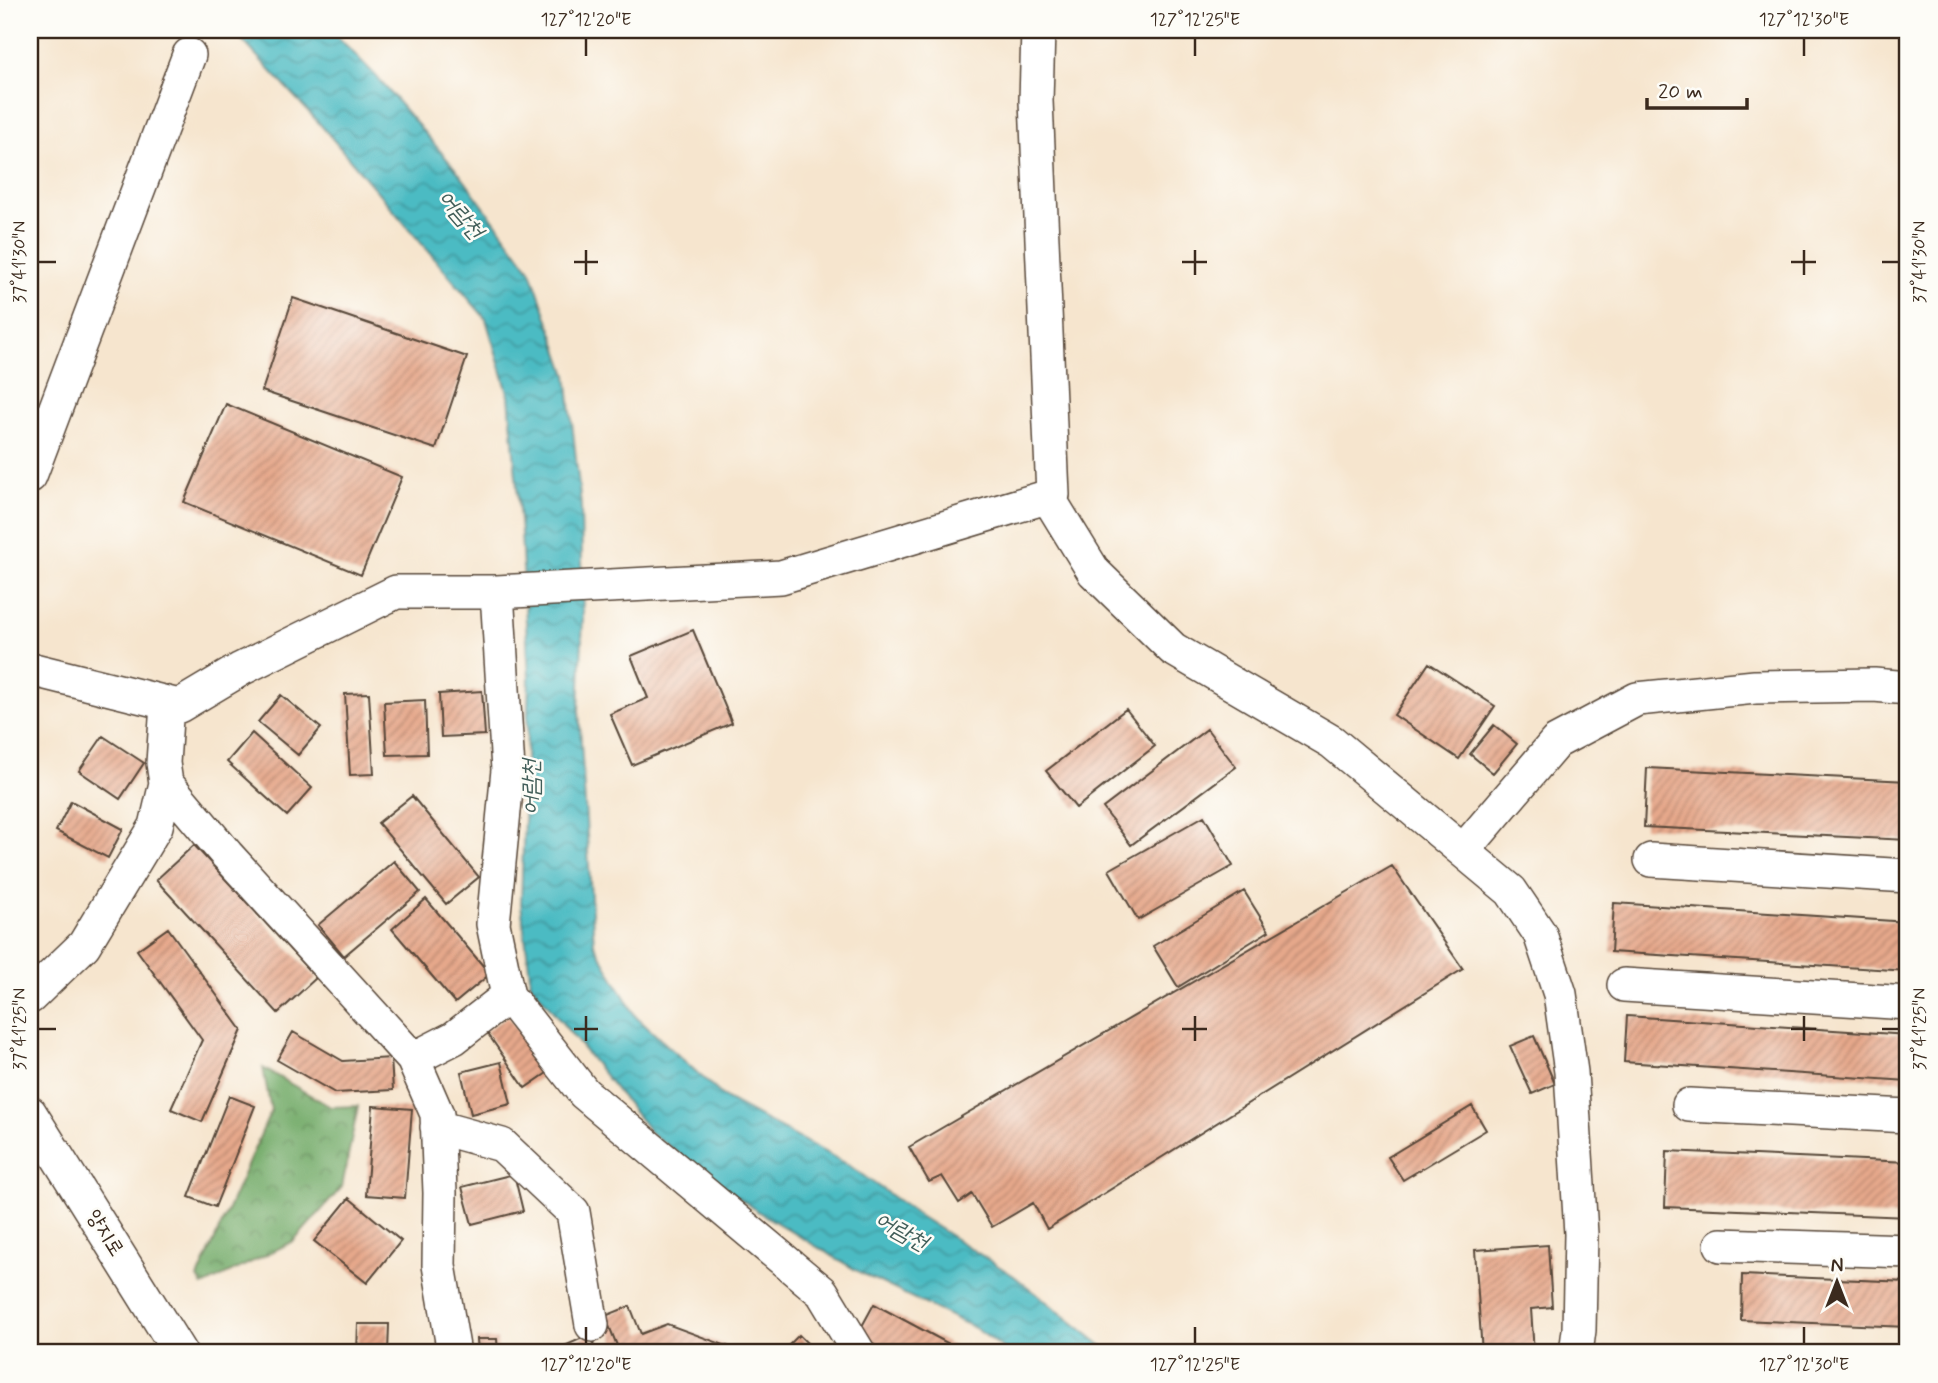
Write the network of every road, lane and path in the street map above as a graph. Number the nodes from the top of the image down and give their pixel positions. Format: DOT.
graph roads {
  1 [pos="1038,30"];
  2 [pos="189,55"];
  3 [pos="30,476"];
  4 [pos="1048,497"];
  5 [pos="497,592"];
  6 [pos="30,669"];
  7 [pos="1908,688"];
  8 [pos="167,704"];
  9 [pos="166,783"];
  10 [pos="1464,850"];
  11 [pos="1651,860"];
  12 [pos="1908,876"];
  13 [pos="1624,985"];
  14 [pos="508,996"];
  15 [pos="30,997"];
  16 [pos="1908,1003"];
  17 [pos="413,1059"];
  18 [pos="1689,1105"];
  19 [pos="30,1113"];
  20 [pos="1908,1116"];
  21 [pos="437,1127"];
  22 [pos="1721,1245"];
  23 [pos="1908,1251"];
  24 [pos="592,1325"];
  25 [pos="180,1353"];
  26 [pos="454,1353"];
  27 [pos="859,1353"];
  28 [pos="1576,1353"];
  1 -- 4 [label="street"];
  2 -- 3 [label="street"];
  4 -- 5 [label="street"];
  4 -- 10 [label="street"];
  5 -- 8 [label="street"];
  5 -- 14 [label="street"];
  6 -- 8 [label="street"];
  7 -- 10 [label="street"];
  8 -- 9 [label="street"];
  9 -- 15 [label="street"];
  9 -- 17 [label="street"];
  10 -- 28 [label="street"];
  11 -- 12 [label="street"];
  13 -- 16 [label="street"];
  14 -- 17 [label="street"];
  14 -- 27 [label="street"];
  17 -- 21 [label="street"];
  18 -- 20 [label="street"];
  19 -- 25 [label="street, 양지로"];
  21 -- 24 [label="street"];
  21 -- 26 [label="street"];
  22 -- 23 [label="street"];
}
